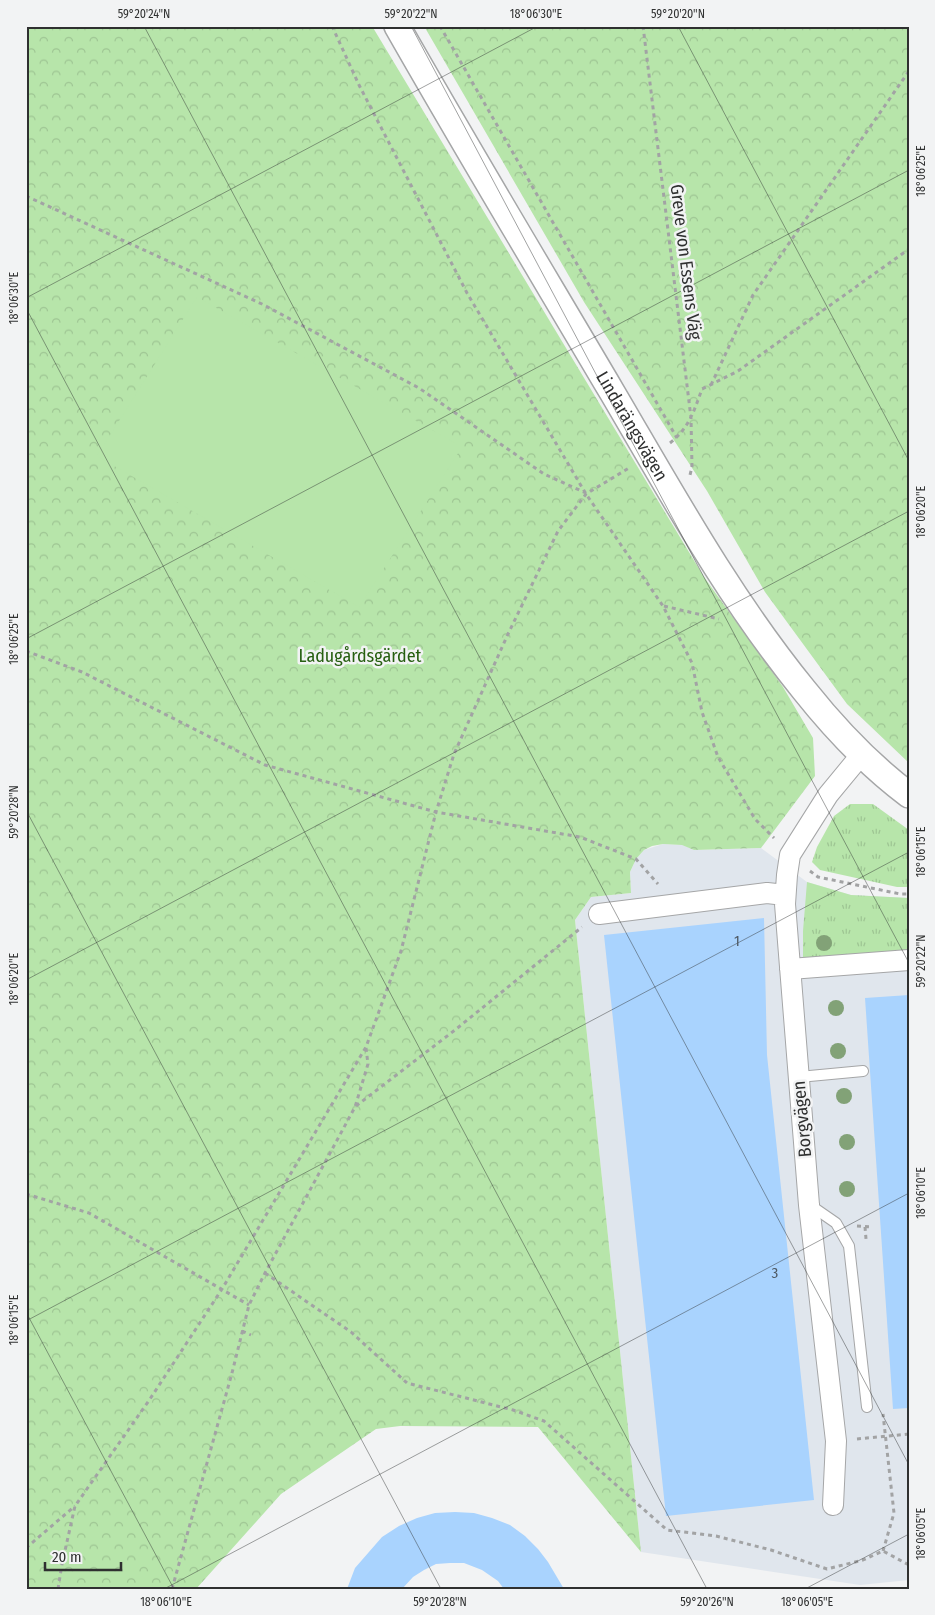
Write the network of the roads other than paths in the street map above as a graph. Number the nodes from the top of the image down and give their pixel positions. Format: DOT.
graph roads {
  1 [pos="397,26"];
  2 [pos="861,755"];
  3 [pos="909,795"];
  4 [pos="785,895"];
  5 [pos="599,914"];
  6 [pos="909,960"];
  7 [pos="790,969"];
  8 [pos="863,1071"];
  9 [pos="799,1078"];
  10 [pos="809,1205"];
  11 [pos="867,1407"];
  12 [pos="833,1505"];
  1 -- 2 [label="street, Lindarängsvägen"];
  2 -- 3 [label="street, Lindarängsvägen"];
  2 -- 4 [label="street, Borgvägen"];
  4 -- 5 [label="street"];
  4 -- 7 [label="street, Borgvägen"];
  6 -- 7 [label="street"];
  7 -- 9 [label="street, Borgvägen"];
  8 -- 9 [label="lane"];
  9 -- 10 [label="street, Borgvägen"];
  10 -- 11 [label="lane"];
  10 -- 12 [label="street, Borgvägen"];
}
